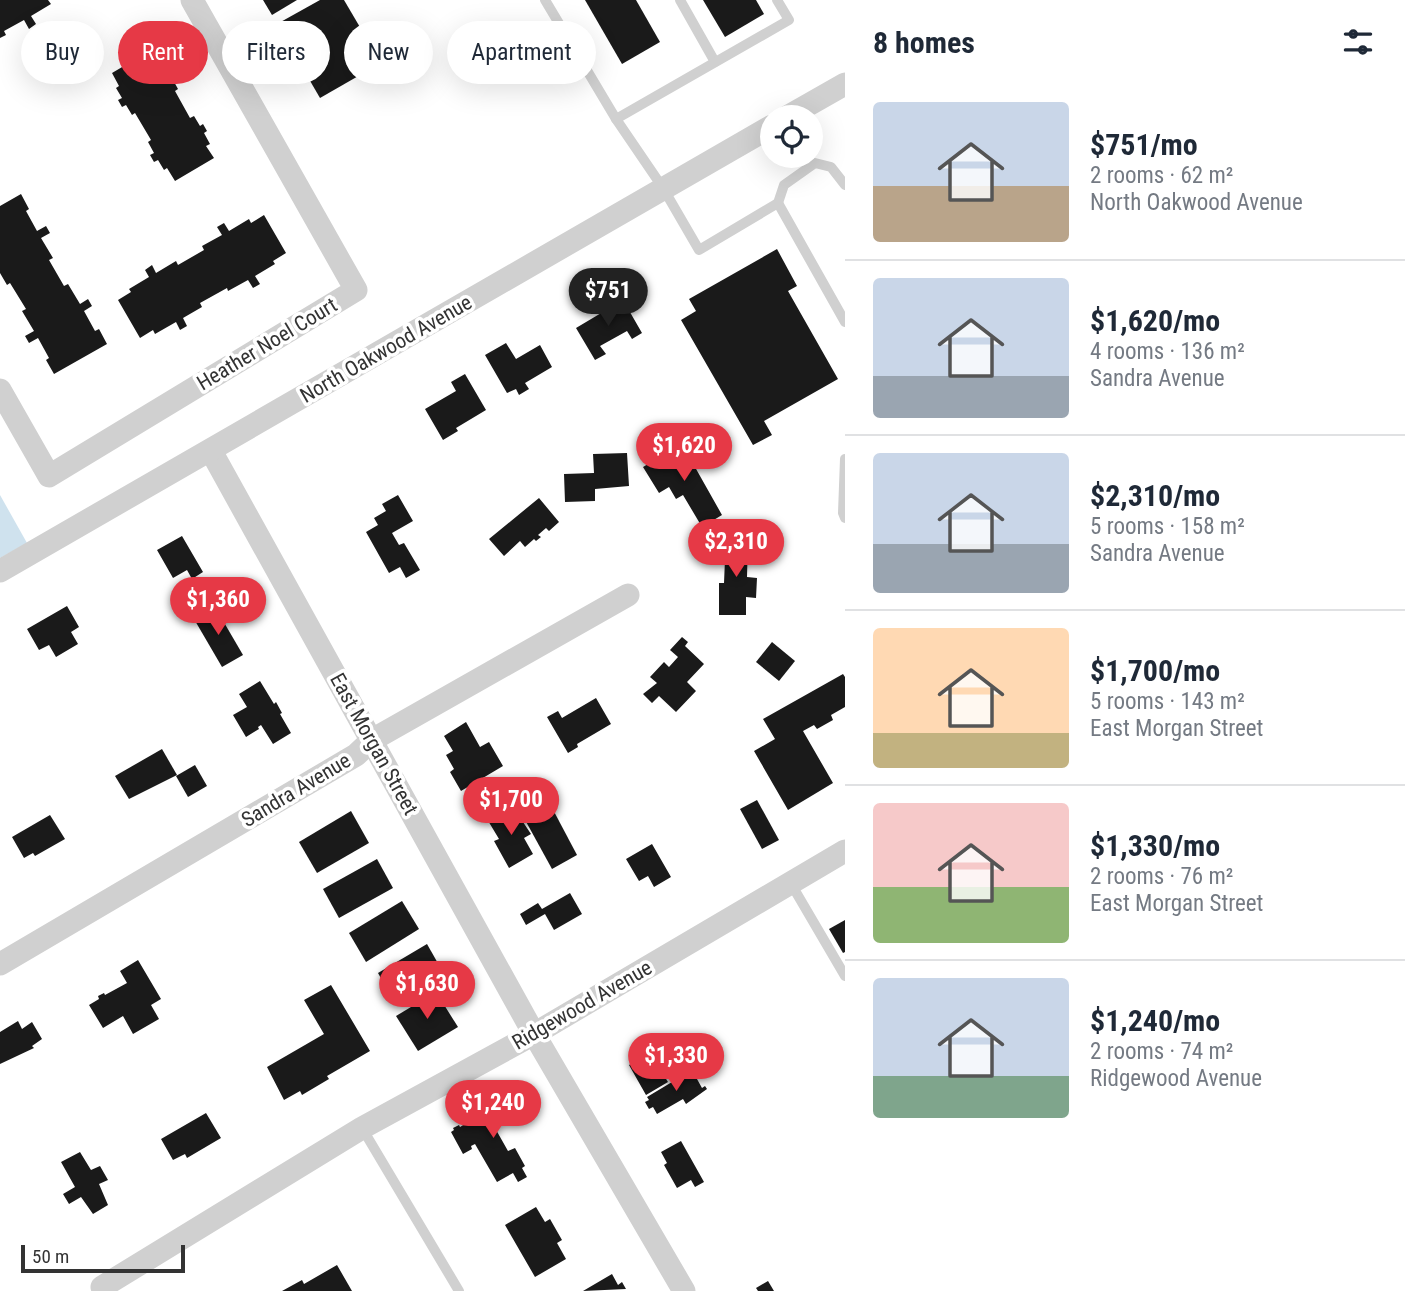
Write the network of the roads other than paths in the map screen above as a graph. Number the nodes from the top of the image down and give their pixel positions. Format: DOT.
graph roads {
  1 [pos="192,0"];
  2 [pos="545,0"];
  3 [pos="680,0"];
  4 [pos="777,0"];
  5 [pos="715,62"];
  6 [pos="845,84"];
  7 [pos="808,105"];
  8 [pos="616,119"];
  9 [pos="760,133"];
  10 [pos="845,185"];
  11 [pos="663,188"];
  12 [pos="778,203"];
  13 [pos="845,321"];
  14 [pos="0,390"];
  15 [pos="211,451"];
  16 [pos="845,459"];
  17 [pos="845,518"];
  18 [pos="0,571"];
  19 [pos="628,594"];
  20 [pos="372,740"];
  21 [pos="845,851"];
  22 [pos="790,882"];
  23 [pos="0,964"];
  24 [pos="845,976"];
  25 [pos="534,1034"];
  26 [pos="362,1128"];
  27 [pos="98,1289"];
  28 [pos="458,1291"];
  29 [pos="684,1291"];
  1 -- 14 [label="street, Heather Noel Court"];
  2 -- 8 [label="lane"];
  3 -- 5 [label="lane"];
  4 -- 5 [label="lane"];
  5 -- 8 [label="lane"];
  6 -- 7 [label="street"];
  8 -- 11 [label="lane"];
  9 -- 11 [label="street, North Oakwood Avenue"];
  10 -- 12 [label="lane"];
  11 -- 12 [label="lane"];
  11 -- 15 [label="street, North Oakwood Avenue"];
  12 -- 13 [label="lane"];
  15 -- 18 [label="street, North Oakwood Avenue"];
  15 -- 20 [label="street, East Morgan Street"];
  16 -- 17 [label="lane"];
  19 -- 20 [label="street, Sandra Avenue"];
  20 -- 23 [label="street, Sandra Avenue"];
  20 -- 25 [label="street, East Morgan Street"];
  21 -- 22 [label="street, Ridgewood Avenue"];
  22 -- 24 [label="lane"];
  22 -- 25 [label="street, Ridgewood Avenue"];
  25 -- 26 [label="street, Ridgewood Avenue"];
  25 -- 29 [label="street, East Morgan Street"];
  26 -- 27 [label="street, Ridgewood Avenue"];
  26 -- 28 [label="lane"];
}
